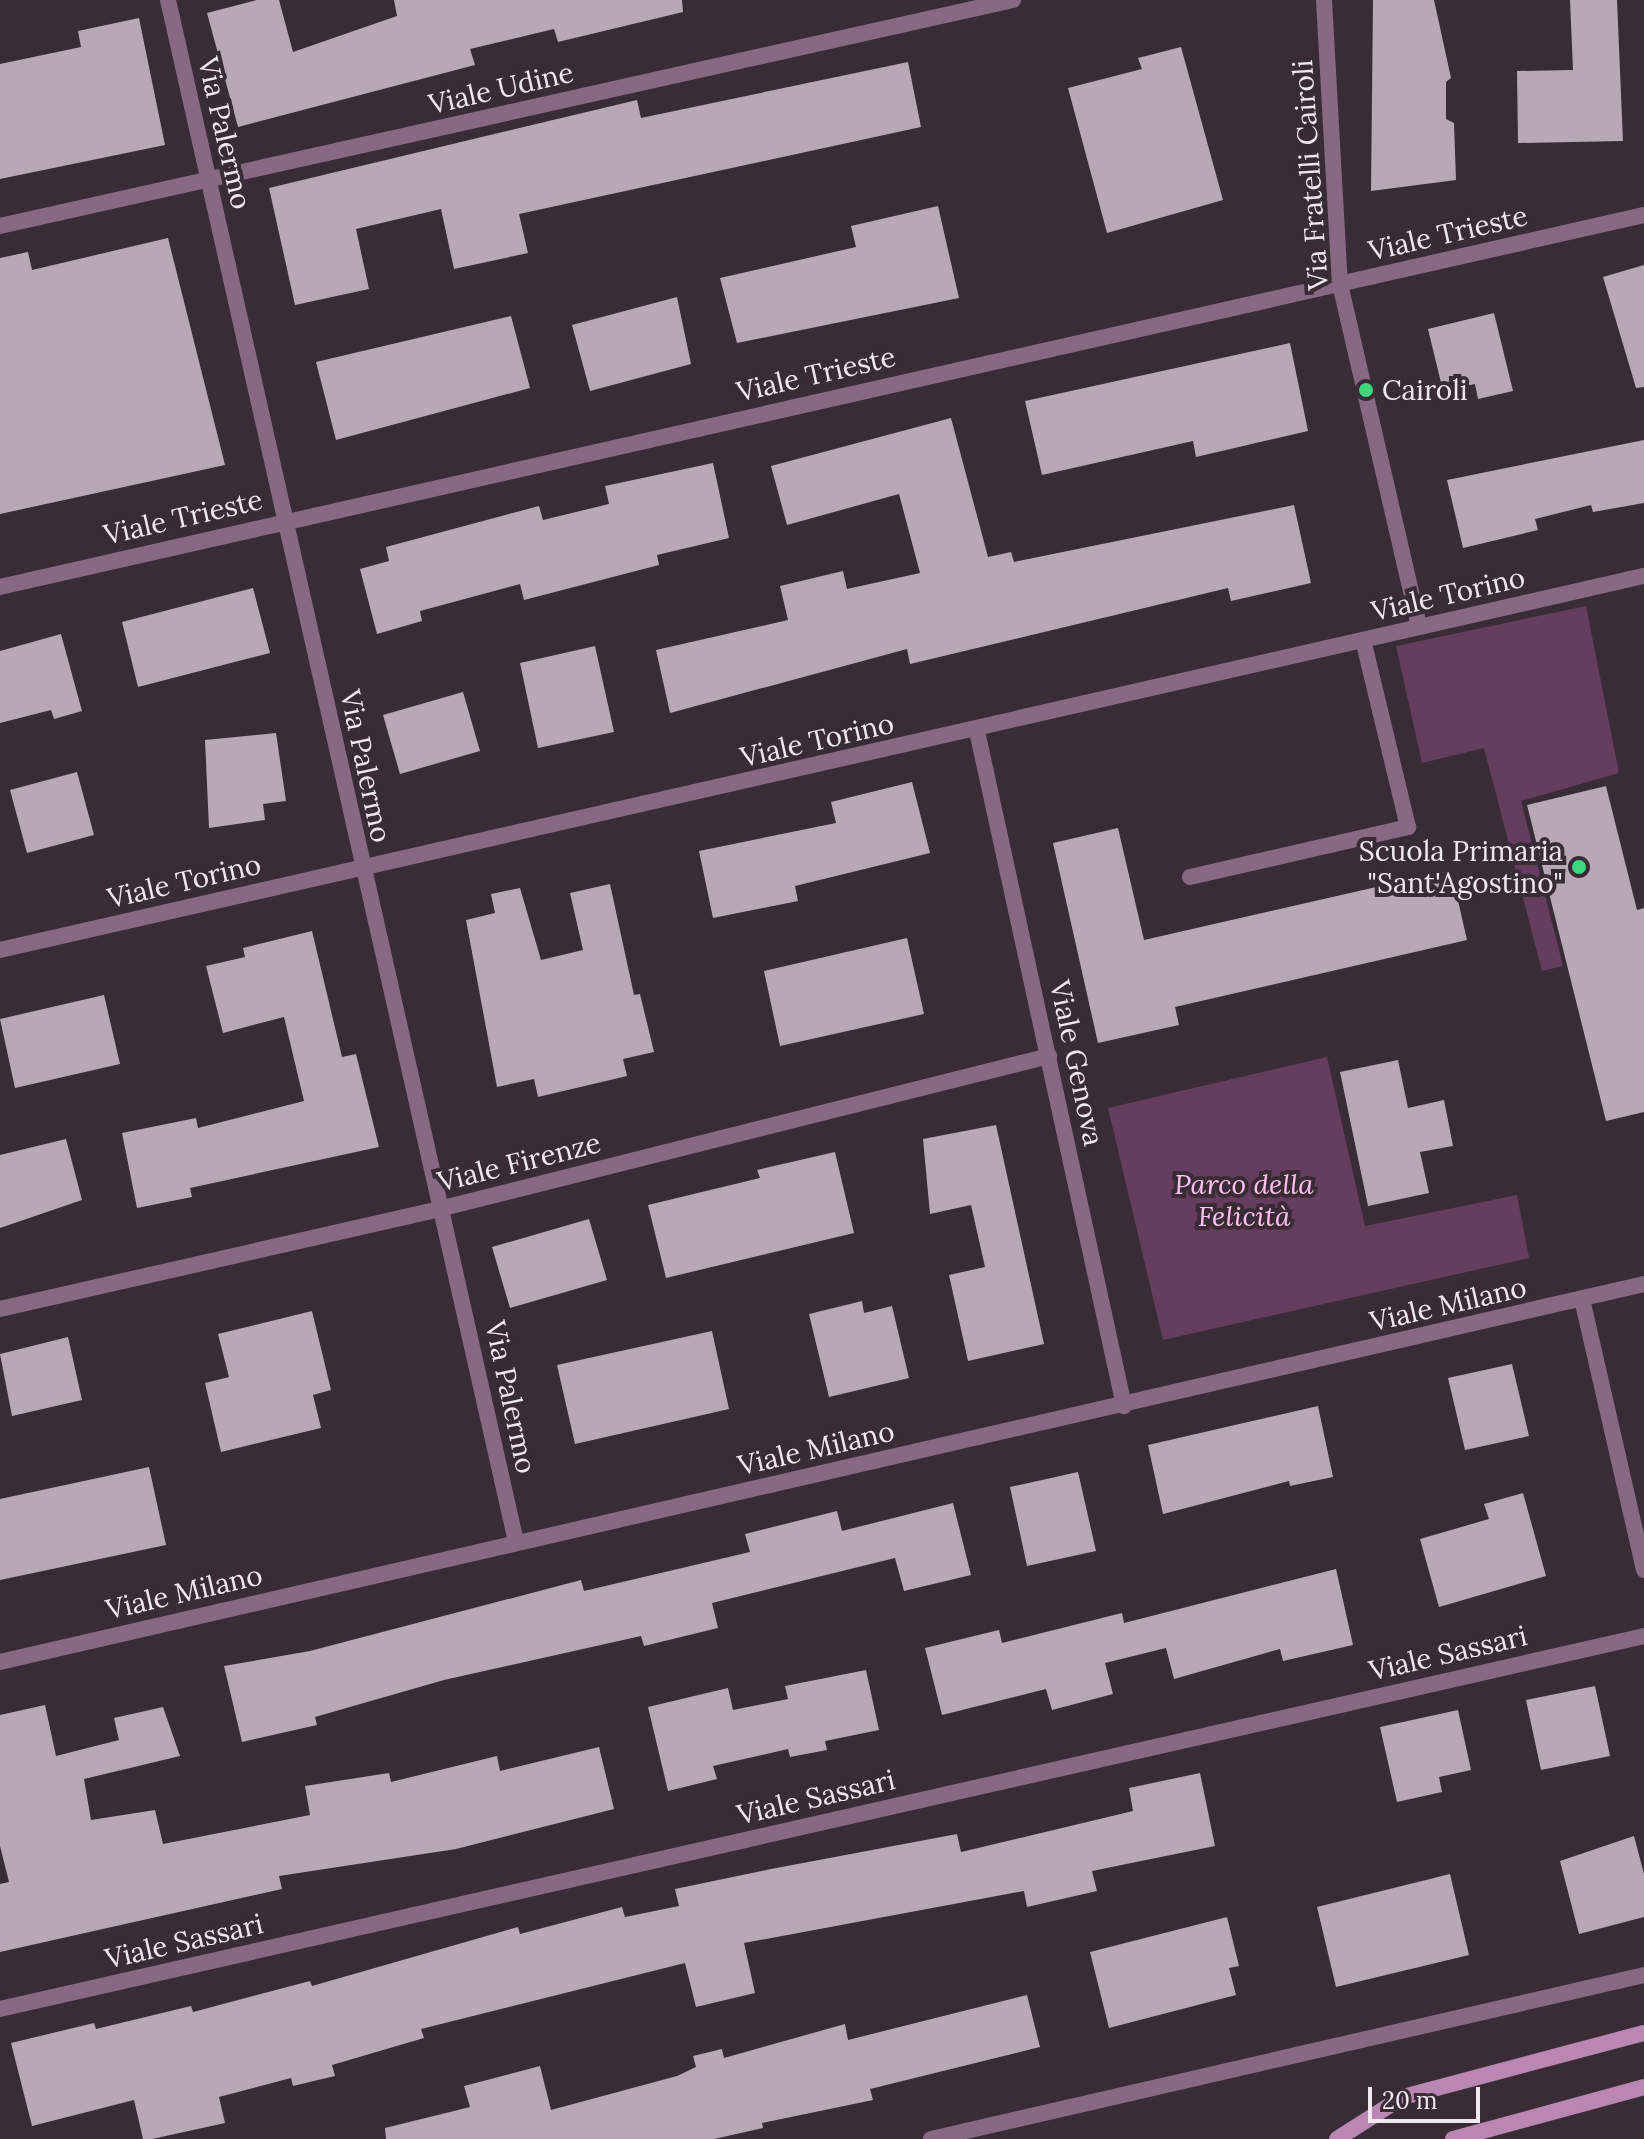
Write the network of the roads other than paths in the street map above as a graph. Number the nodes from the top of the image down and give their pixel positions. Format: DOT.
graph roads {
  1 [pos="168,0"];
  2 [pos="1013,0"];
  3 [pos="1324,0"];
  4 [pos="209,180"];
  5 [pos="1644,215"];
  6 [pos="0,226"];
  7 [pos="1340,284"];
  8 [pos="285,519"];
  9 [pos="1644,576"];
  10 [pos="0,587"];
  11 [pos="1419,626"];
  12 [pos="1363,640"];
  13 [pos="977,731"];
  14 [pos="361,868"];
  15 [pos="1190,877"];
  16 [pos="0,950"];
  17 [pos="1049,1056"];
  18 [pos="443,1208"];
  19 [pos="1644,1284"];
  20 [pos="1582,1299"];
  21 [pos="0,1309"];
  22 [pos="1124,1406"];
  23 [pos="516,1542"];
  24 [pos="1644,1570"];
  25 [pos="1644,1636"];
  26 [pos="0,1662"];
  27 [pos="1644,1975"];
  28 [pos="0,2009"];
  29 [pos="1644,2033"];
  30 [pos="1644,2087"];
  31 [pos="931,2139"];
  32 [pos="1337,2139"];
  33 [pos="1453,2139"];
  1 -- 4 [label="street, Via Palermo"];
  2 -- 4 [label="street, Viale Udine"];
  3 -- 7 [label="street, Via Fratelli Cairoli"];
  4 -- 6 [label="street, Viale Udine"];
  4 -- 8 [label="street, Via Palermo"];
  5 -- 7 [label="street, Viale Trieste"];
  7 -- 8 [label="street, Viale Trieste"];
  7 -- 11 [label="street, Via Fratelli Cairoli"];
  8 -- 10 [label="street, Viale Trieste"];
  8 -- 14 [label="street, Via Palermo"];
  9 -- 11 [label="street, Viale Torino"];
  11 -- 12 [label="street, Viale Torino"];
  12 -- 13 [label="street, Viale Torino"];
  12 -- 15 [label="street"];
  13 -- 14 [label="street, Viale Torino"];
  13 -- 17 [label="street, Viale Genova"];
  14 -- 16 [label="street, Viale Torino"];
  14 -- 18 [label="street, Via Palermo"];
  17 -- 18 [label="street, Viale Firenze"];
  17 -- 22 [label="street, Viale Genova"];
  18 -- 21 [label="street, Viale Firenze"];
  18 -- 23 [label="street, Via Palermo"];
  19 -- 20 [label="street, Viale Milano"];
  20 -- 22 [label="street, Viale Milano"];
  20 -- 24 [label="street"];
  22 -- 23 [label="street, Viale Milano"];
  23 -- 26 [label="street, Viale Milano"];
  25 -- 28 [label="street, Viale Sassari"];
  27 -- 31 [label="street"];
  29 -- 32 [label="main road"];
  30 -- 33 [label="main road"];
}
